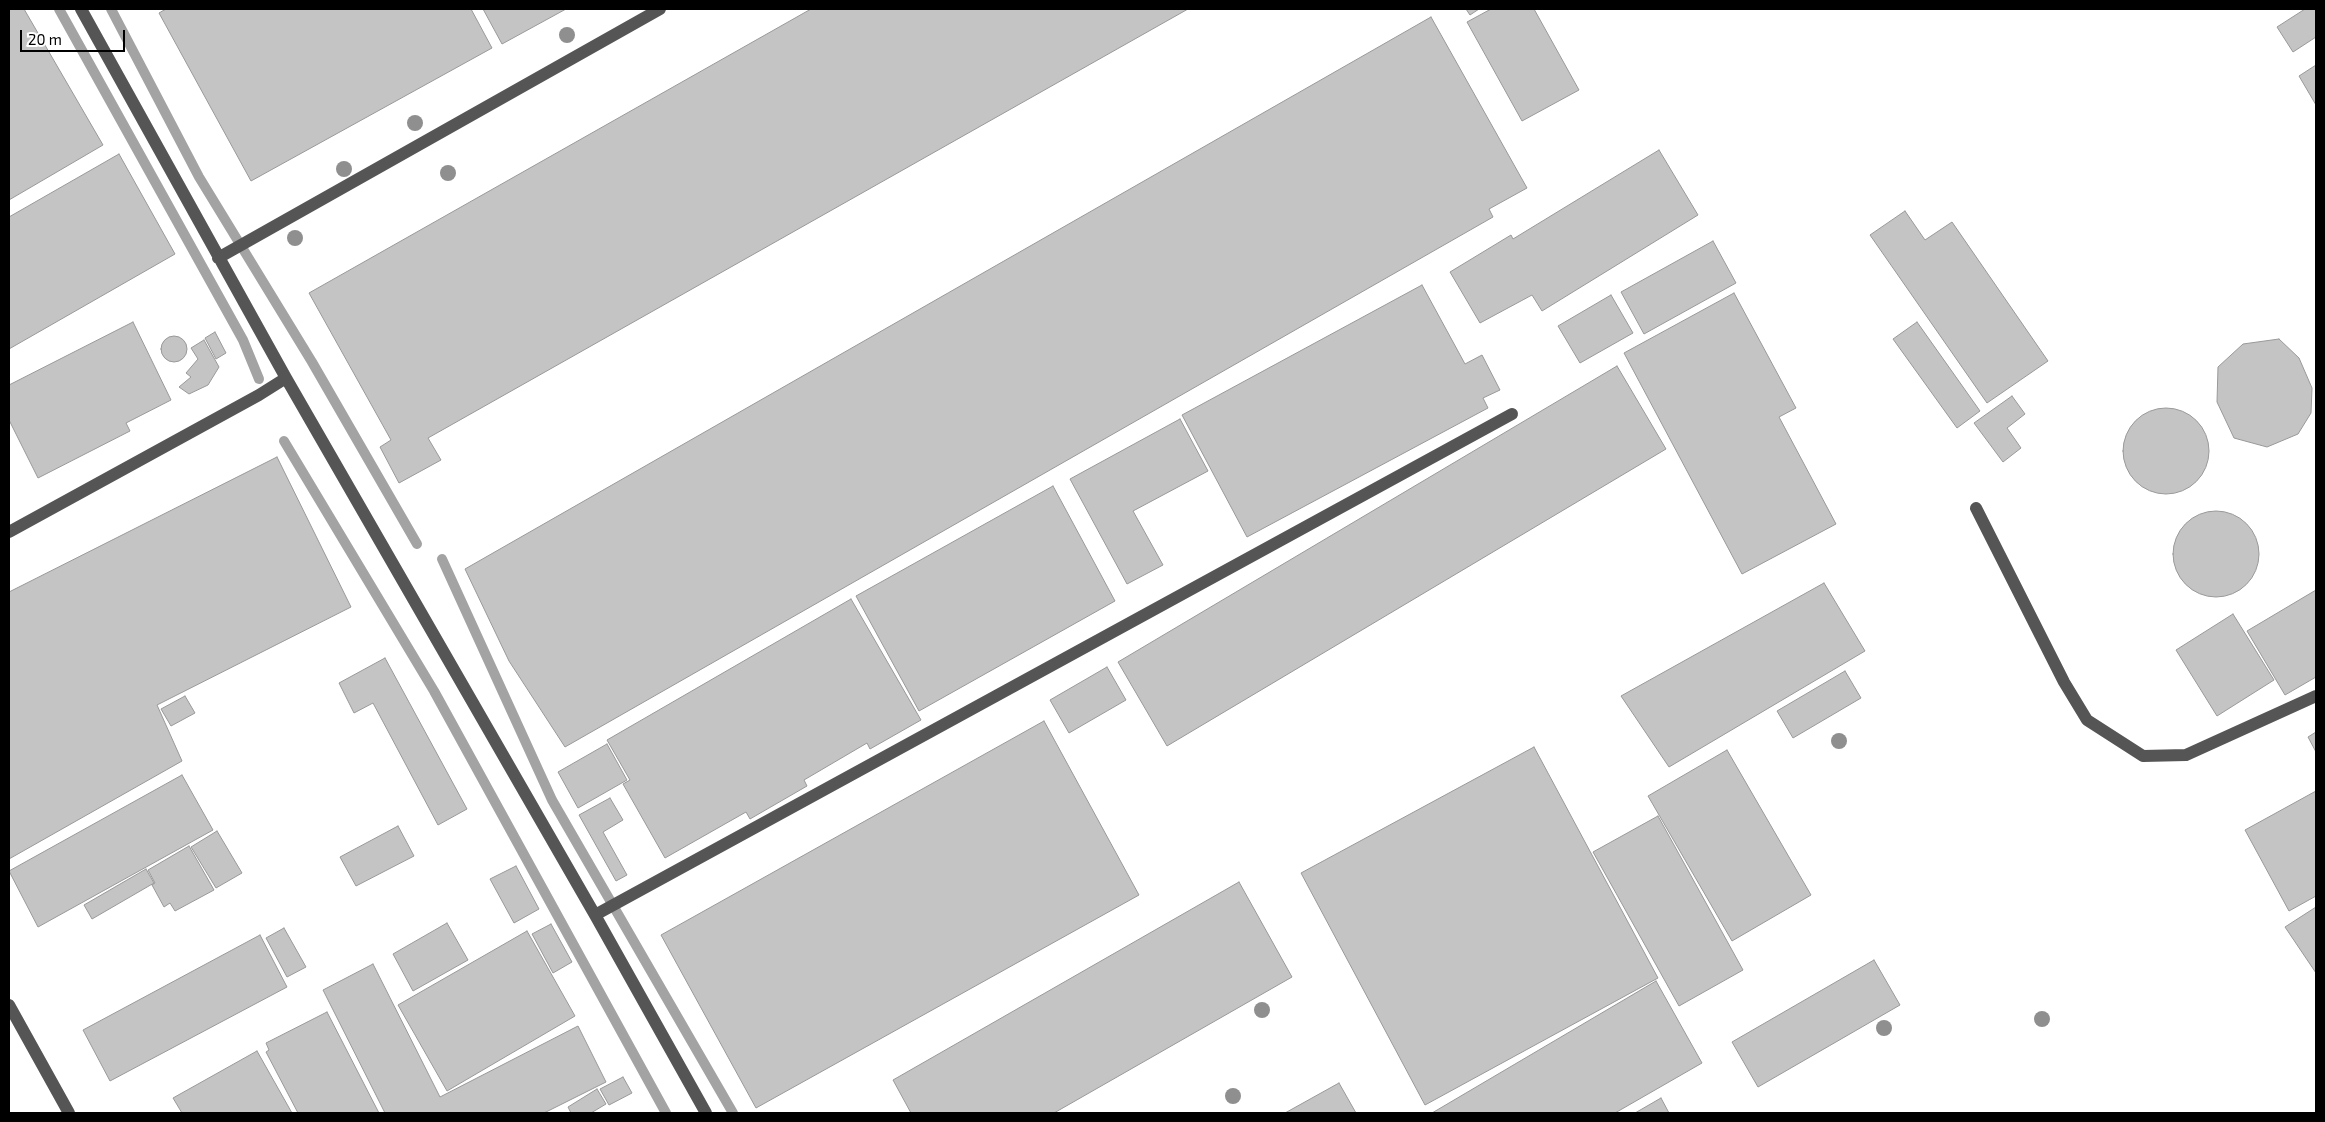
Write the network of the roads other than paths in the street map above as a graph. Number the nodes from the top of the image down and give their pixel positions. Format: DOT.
graph roads {
  1 [pos="81,9"];
  2 [pos="654,9"];
  3 [pos="660,9"];
  4 [pos="218,258"];
  5 [pos="286,378"];
  6 [pos="1512,414"];
  7 [pos="1976,508"];
  8 [pos="9,532"];
  9 [pos="2316,696"];
  10 [pos="595,915"];
  11 [pos="9,1005"];
  12 [pos="69,1113"];
  13 [pos="706,1113"];
  1 -- 4 [label="street"];
  2 -- 4 [label="street"];
  3 -- 4 [label="street"];
  4 -- 5 [label="street"];
  5 -- 8 [label="street"];
  5 -- 10 [label="street"];
  6 -- 10 [label="street"];
  7 -- 9 [label="street"];
  10 -- 13 [label="street"];
  11 -- 12 [label="street"];
}
